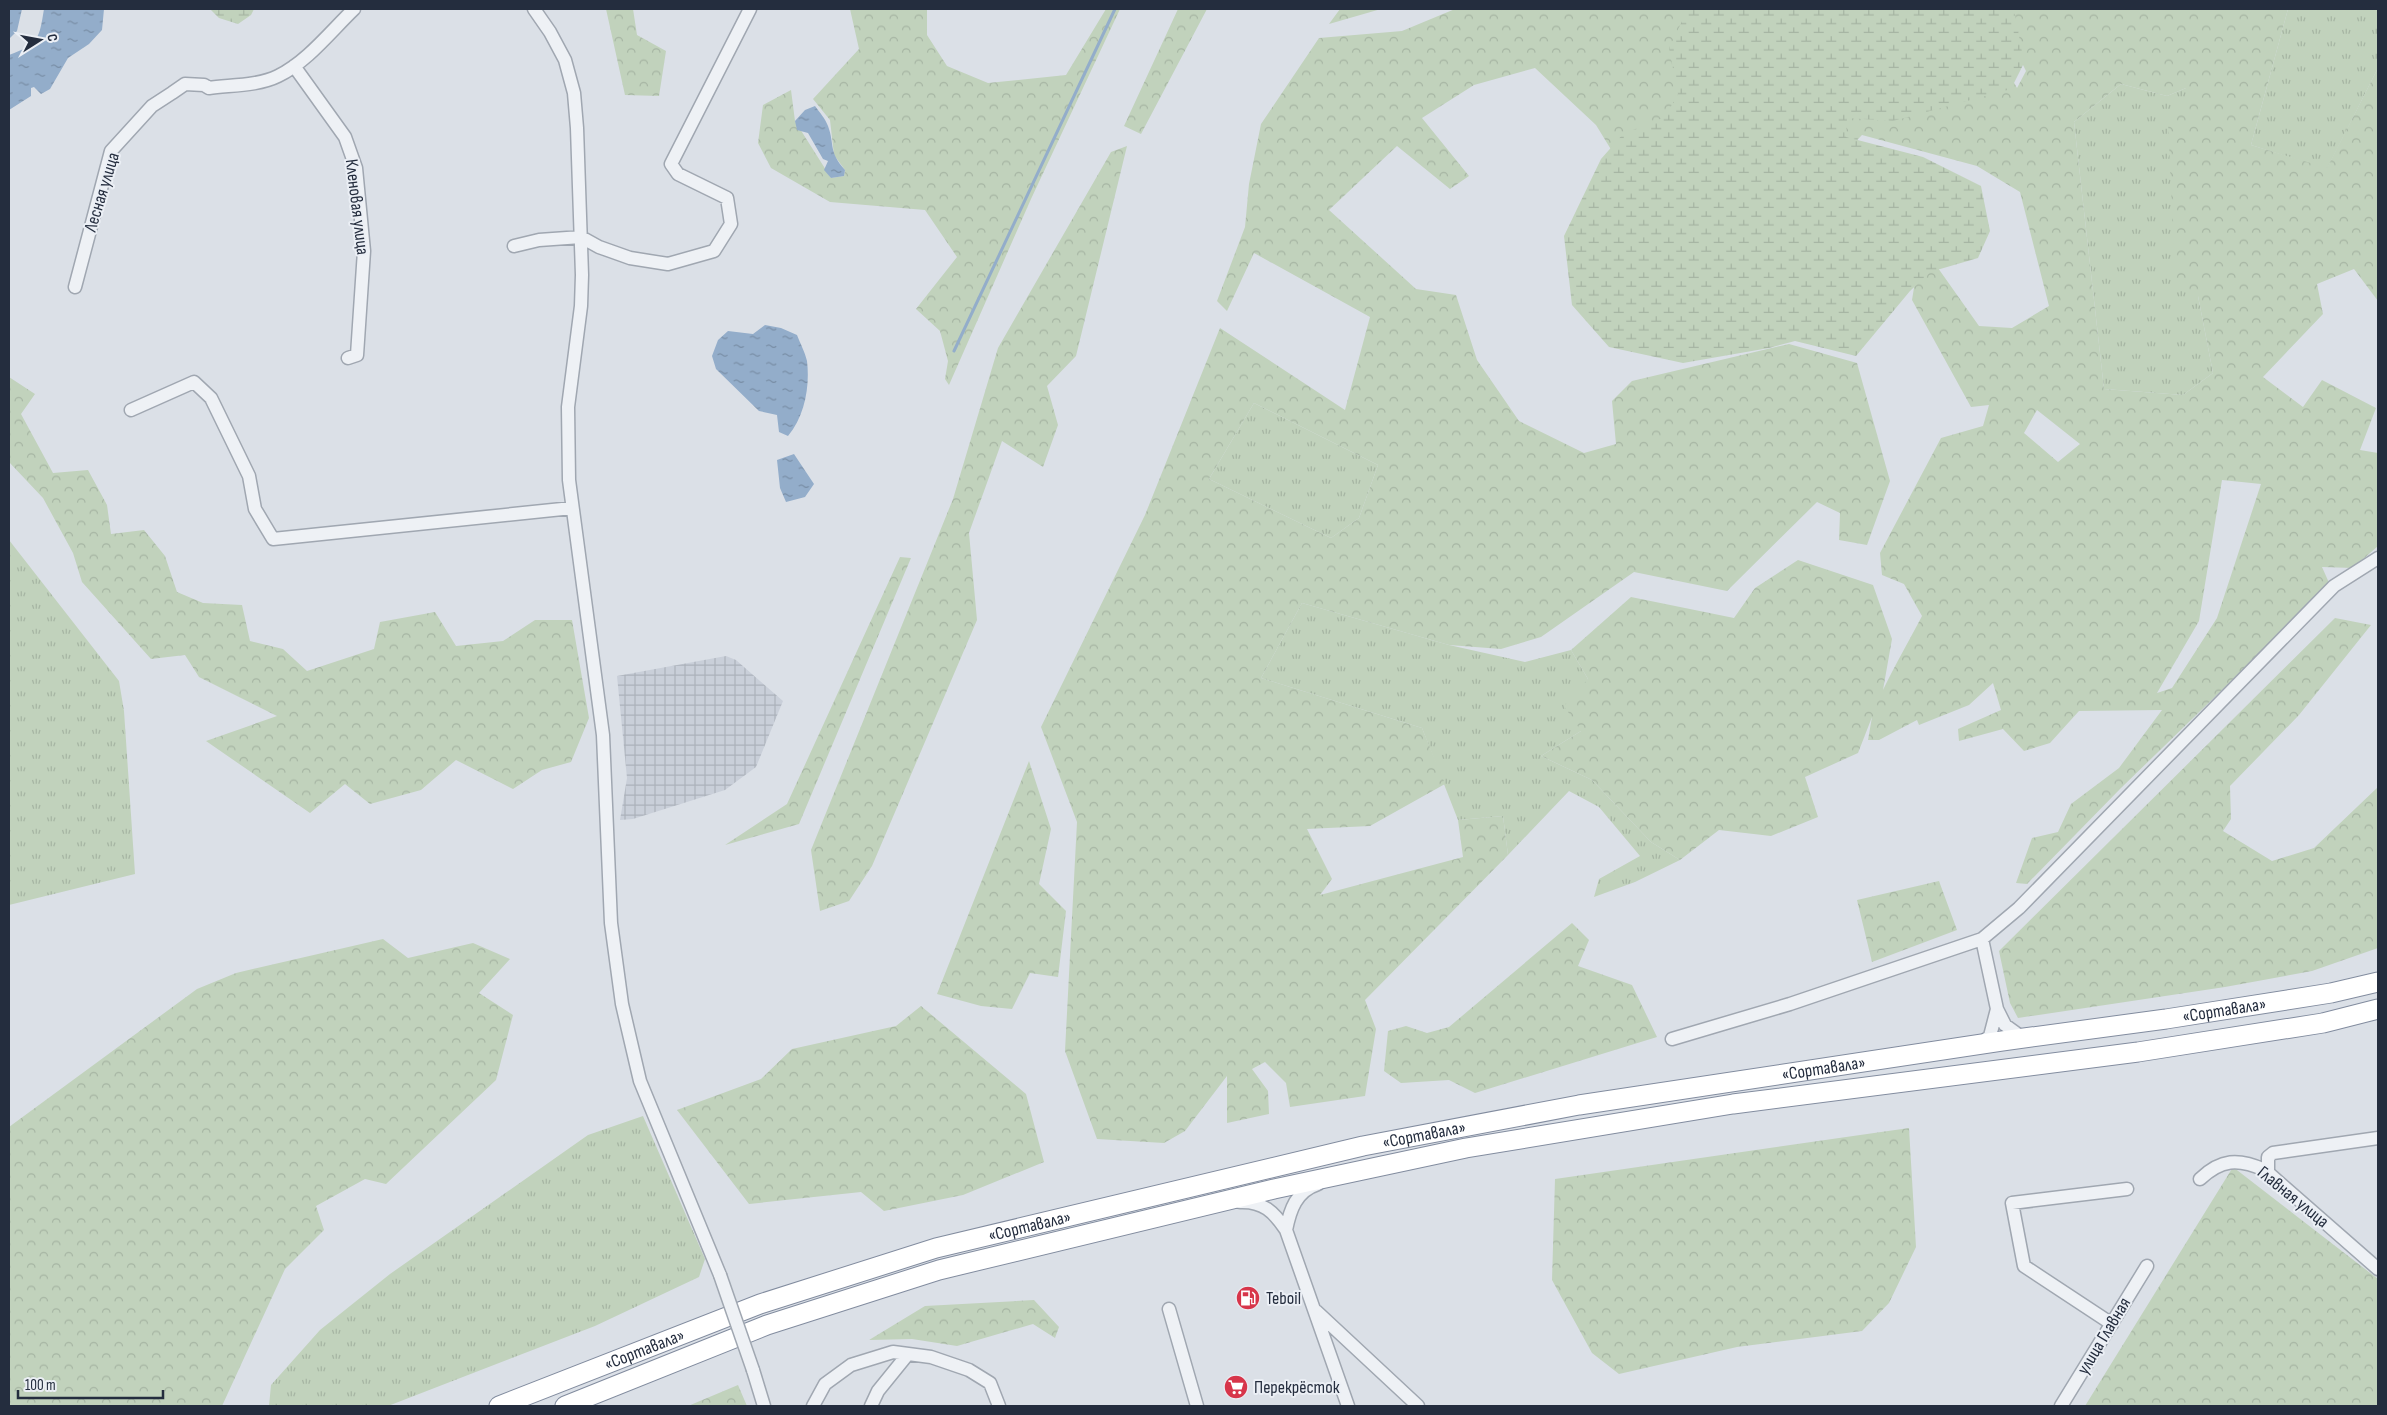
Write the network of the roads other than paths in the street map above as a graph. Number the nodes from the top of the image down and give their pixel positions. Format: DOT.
graph roads {
  1 [pos="354,9"];
  2 [pos="534,9"];
  3 [pos="750,9"];
  4 [pos="294,66"];
  5 [pos="581,237"];
  6 [pos="514,246"];
  7 [pos="75,287"];
  8 [pos="348,358"];
  9 [pos="131,410"];
  10 [pos="572,508"];
  11 [pos="2378,558"];
  12 [pos="1982,939"];
  13 [pos="2378,982"];
  14 [pos="1997,1009"];
  15 [pos="2378,1009"];
  16 [pos="2024,1038"];
  17 [pos="1672,1039"];
  18 [pos="1979,1045"];
  19 [pos="2378,1138"];
  20 [pos="2268,1173"];
  21 [pos="1342,1175"];
  22 [pos="2200,1179"];
  23 [pos="2127,1189"];
  24 [pos="1216,1203"];
  25 [pos="1286,1230"];
  26 [pos="2147,1266"];
  27 [pos="2378,1268"];
  28 [pos="1169,1309"];
  29 [pos="1313,1309"];
  30 [pos="2112,1324"];
  31 [pos="908,1354"];
  32 [pos="499,1406"];
  33 [pos="565,1406"];
  34 [pos="764,1406"];
  35 [pos="813,1406"];
  36 [pos="871,1406"];
  37 [pos="999,1406"];
  38 [pos="1197,1406"];
  39 [pos="1348,1406"];
  40 [pos="1418,1406"];
  41 [pos="2061,1406"];
  1 -- 4 [label="street, Лесная улица"];
  2 -- 5 [label="street"];
  3 -- 5 [label="street"];
  4 -- 7 [label="street, Лесная улица"];
  4 -- 8 [label="street, Кленовая улица"];
  5 -- 6 [label="street"];
  5 -- 10 [label="street"];
  9 -- 10 [label="street"];
  10 -- 34 [label="street, bridge"];
  11 -- 12 [label="street"];
  12 -- 14 [label="street"];
  12 -- 17 [label="street"];
  13 -- 16 [label="highway, «Сортавала»"];
  14 -- 16 [label="street"];
  14 -- 18 [label="street"];
  15 -- 21 [label="highway, «Сортавала»"];
  16 -- 18 [label="highway, «Сортавала»"];
  18 -- 32 [label="highway, «Сортавала»"];
  19 -- 20 [label="street"];
  20 -- 22 [label="street, Главная улица"];
  20 -- 27 [label="street, Главная улица"];
  21 -- 24 [label="highway, «Сортавала»"];
  21 -- 25 [label="street"];
  23 -- 30 [label="street"];
  24 -- 25 [label="street"];
  24 -- 33 [label="highway, «Сортавала»"];
  25 -- 29 [label="street"];
  26 -- 30 [label="street, улица Главная"];
  28 -- 38 [label="street"];
  29 -- 39 [label="street"];
  29 -- 40 [label="street"];
  30 -- 41 [label="street, улица Главная"];
  31 -- 35 [label="street"];
  31 -- 36 [label="street"];
  31 -- 37 [label="street"];
}
